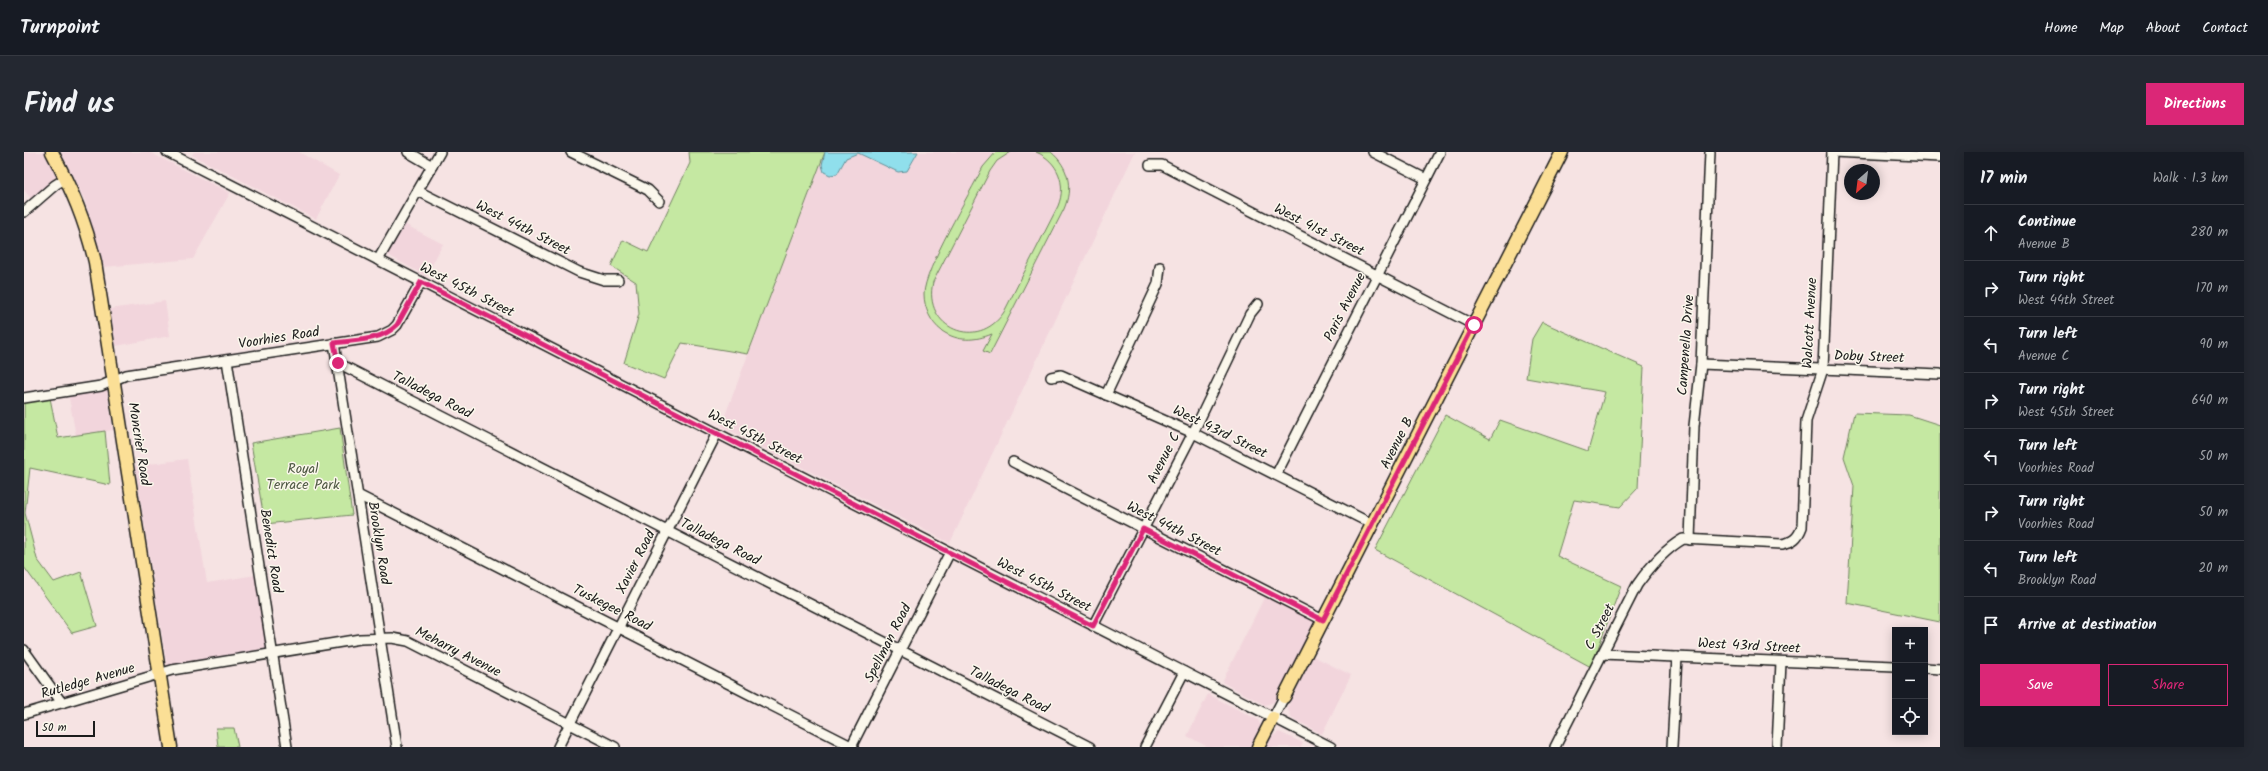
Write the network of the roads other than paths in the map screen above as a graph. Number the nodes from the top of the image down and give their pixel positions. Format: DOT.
graph roads {
  1 [pos="52,152"];
  2 [pos="167,152"];
  3 [pos="408,152"];
  4 [pos="440,152"];
  5 [pos="571,152"];
  6 [pos="1373,152"];
  7 [pos="1440,152"];
  8 [pos="1562,152"];
  9 [pos="1710,152"];
  10 [pos="1832,152"];
  11 [pos="1940,157"];
  12 [pos="1150,164"];
  13 [pos="432,166"];
  14 [pos="66,178"];
  15 [pos="1426,179"];
  16 [pos="418,191"];
  17 [pos="660,201"];
  18 [pos="24,212"];
  19 [pos="378,260"];
  20 [pos="1160,267"];
  21 [pos="1377,275"];
  22 [pos="618,280"];
  23 [pos="421,282"];
  24 [pos="1258,304"];
  25 [pos="1474,325"];
  26 [pos="334,343"];
  27 [pos="227,360"];
  28 [pos="338,363"];
  29 [pos="1701,364"];
  30 [pos="1823,369"];
  31 [pos="1940,374"];
  32 [pos="1051,377"];
  33 [pos="114,381"];
  34 [pos="1106,395"];
  35 [pos="24,398"];
  36 [pos="717,433"];
  37 [pos="1193,433"];
  38 [pos="1013,462"];
  39 [pos="1276,475"];
  40 [pos="358,495"];
  41 [pos="1372,524"];
  42 [pos="1143,529"];
  43 [pos="668,531"];
  44 [pos="1690,540"];
  45 [pos="950,552"];
  46 [pos="1323,620"];
  47 [pos="1093,626"];
  48 [pos="618,628"];
  49 [pos="380,637"];
  50 [pos="24,650"];
  51 [pos="900,650"];
  52 [pos="273,653"];
  53 [pos="1602,654"];
  54 [pos="1677,657"];
  55 [pos="1781,662"];
  56 [pos="1892,666"];
  57 [pos="1928,668"];
  58 [pos="1940,669"];
  59 [pos="1184,672"];
  60 [pos="160,674"];
  61 [pos="1284,697"];
  62 [pos="62,703"];
  63 [pos="24,714"];
  64 [pos="1274,718"];
  65 [pos="569,724"];
  66 [pos="171,747"];
  67 [pos="287,747"];
  68 [pos="397,747"];
  69 [pos="558,747"];
  70 [pos="615,747"];
  71 [pos="851,747"];
  72 [pos="1090,747"];
  73 [pos="1145,747"];
  74 [pos="1258,747"];
  75 [pos="1331,747"];
  76 [pos="1555,747"];
  77 [pos="1672,747"];
  78 [pos="1777,747"];
  1 -- 14 [label="main road, Moncrief Road"];
  2 -- 19 [label="street, West 45th Street"];
  3 -- 13 [label="street"];
  4 -- 13 [label="street"];
  5 -- 17 [label="street"];
  6 -- 15 [label="street"];
  7 -- 15 [label="street, Paris Avenue"];
  8 -- 25 [label="main road, Avenue B"];
  9 -- 29 [label="street, Campenella Drive"];
  10 -- 11 [label="street"];
  10 -- 30 [label="street, Walcott Avenue"];
  12 -- 21 [label="street, West 41st Street"];
  13 -- 16 [label="street"];
  14 -- 18 [label="street"];
  14 -- 33 [label="main road, Moncrief Road"];
  15 -- 21 [label="street, Paris Avenue"];
  16 -- 19 [label="street"];
  16 -- 22 [label="street, West 44th Street"];
  19 -- 23 [label="street, West 45th Street"];
  20 -- 34 [label="street"];
  21 -- 25 [label="street, West 41st Street"];
  21 -- 39 [label="street, Paris Avenue"];
  23 -- 26 [label="street, Voorhies Road"];
  23 -- 36 [label="street, West 45th Street"];
  24 -- 37 [label="street, Avenue C"];
  25 -- 41 [label="main road, Avenue B"];
  26 -- 27 [label="street, Voorhies Road"];
  26 -- 28 [label="street, Brooklyn Road"];
  27 -- 33 [label="street, Voorhies Road"];
  27 -- 52 [label="street, Benedict Road"];
  28 -- 40 [label="street, Brooklyn Road"];
  28 -- 43 [label="street, Talladega Road"];
  29 -- 30 [label="street, Doby Street"];
  29 -- 44 [label="street, Campenella Drive"];
  30 -- 31 [label="street, Doby Street"];
  30 -- 44 [label="street, Walcott Avenue"];
  32 -- 34 [label="street, West 43rd Street"];
  33 -- 35 [label="street, Voorhies Road"];
  33 -- 60 [label="main road, Moncrief Road"];
  34 -- 37 [label="street, West 43rd Street"];
  36 -- 43 [label="street, Xavier Road"];
  36 -- 45 [label="street, West 45th Street"];
  37 -- 39 [label="street, West 43rd Street"];
  37 -- 42 [label="street, Avenue C"];
  38 -- 42 [label="street, West 44th Street"];
  39 -- 41 [label="street, West 43rd Street"];
  40 -- 48 [label="street, Tuskegee Road"];
  40 -- 49 [label="street, Brooklyn Road"];
  41 -- 46 [label="main road, Avenue B"];
  42 -- 46 [label="street, West 44th Street"];
  42 -- 47 [label="street, Avenue C"];
  43 -- 48 [label="street, Xavier Road"];
  43 -- 51 [label="street, Talladega Road"];
  44 -- 53 [label="street, C Street"];
  45 -- 47 [label="street, West 45th Street"];
  45 -- 51 [label="street, Spellman Road"];
  46 -- 61 [label="main road, Avenue B"];
  47 -- 59 [label="street, West 45th Street"];
  48 -- 65 [label="street, Xavier Road"];
  48 -- 71 [label="street, Tuskegee Road"];
  49 -- 52 [label="street, Meharry Avenue"];
  49 -- 65 [label="street, Meharry Avenue"];
  49 -- 68 [label="street, Brooklyn Road"];
  50 -- 62 [label="street"];
  51 -- 71 [label="street, Spellman Road"];
  51 -- 72 [label="street, Talladega Road"];
  52 -- 60 [label="street, Meharry Avenue"];
  52 -- 67 [label="street, Benedict Road"];
  53 -- 54 [label="street, West 43rd Street"];
  53 -- 76 [label="street, C Street"];
  54 -- 55 [label="street, West 43rd Street"];
  54 -- 77 [label="street"];
  55 -- 56 [label="street, West 43rd Street"];
  55 -- 78 [label="street"];
  57 -- 58 [label="street"];
  59 -- 64 [label="street, West 45th Street"];
  59 -- 73 [label="street"];
  60 -- 62 [label="street, Rutledge Avenue"];
  60 -- 66 [label="main road, Moncrief Road"];
  61 -- 64 [label="street, Avenue B"];
  62 -- 63 [label="street, Rutledge Avenue"];
  64 -- 74 [label="main road, Avenue B"];
  64 -- 75 [label="street, West 45th Street"];
  65 -- 69 [label="street, Xavier Road"];
  65 -- 70 [label="street, Meharry Avenue"];
}
